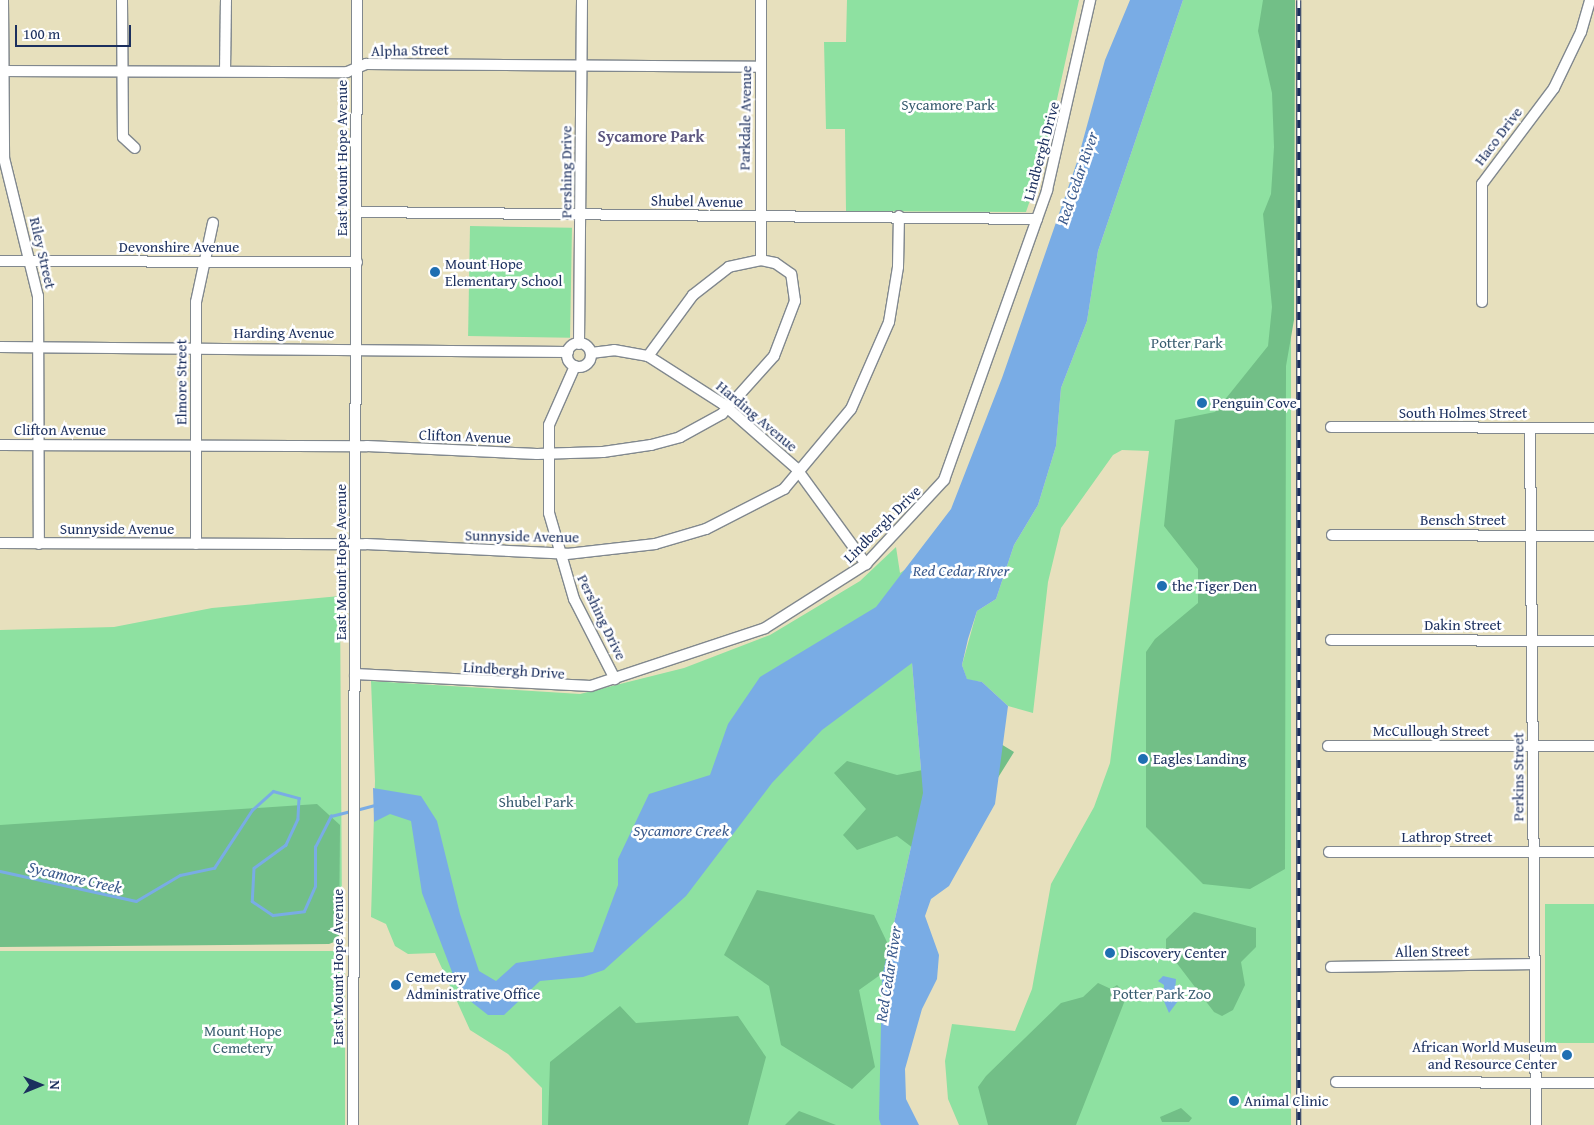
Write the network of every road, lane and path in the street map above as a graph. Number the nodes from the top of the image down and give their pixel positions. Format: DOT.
graph roads {
  1 [pos="3,0"];
  2 [pos="122,0"];
  3 [pos="226,0"];
  4 [pos="357,0"];
  5 [pos="582,0"];
  6 [pos="761,0"];
  7 [pos="1090,0"];
  8 [pos="1590,0"];
  9 [pos="582,65"];
  10 [pos="761,67"];
  11 [pos="357,68"];
  12 [pos="2,71"];
  13 [pos="123,71"];
  14 [pos="225,72"];
  15 [pos="135,148"];
  16 [pos="357,212"];
  17 [pos="581,214"];
  18 [pos="759,216"];
  19 [pos="899,216"];
  20 [pos="1037,219"];
  21 [pos="213,223"];
  22 [pos="761,260"];
  23 [pos="0,262"];
  24 [pos="30,262"];
  25 [pos="203,262"];
  26 [pos="357,262"];
  27 [pos="1482,302"];
  28 [pos="579,344"];
  29 [pos="0,347"];
  30 [pos="38,347"];
  31 [pos="196,347"];
  32 [pos="356,348"];
  33 [pos="568,352"];
  34 [pos="591,353"];
  35 [pos="648,356"];
  36 [pos="575,366"];
  37 [pos="729,408"];
  38 [pos="1331,427"];
  39 [pos="1530,428"];
  40 [pos="1594,428"];
  41 [pos="0,445"];
  42 [pos="38,445"];
  43 [pos="196,446"];
  44 [pos="356,446"];
  45 [pos="546,454"];
  46 [pos="801,474"];
  47 [pos="1332,535"];
  48 [pos="1530,536"];
  49 [pos="1594,536"];
  50 [pos="0,543"];
  51 [pos="39,544"];
  52 [pos="196,544"];
  53 [pos="356,545"];
  54 [pos="558,554"];
  55 [pos="866,564"];
  56 [pos="1331,640"];
  57 [pos="1532,640"];
  58 [pos="1594,640"];
  59 [pos="355,674"];
  60 [pos="615,679"];
  61 [pos="1328,746"];
  62 [pos="1532,746"];
  63 [pos="1594,746"];
  64 [pos="1329,852"];
  65 [pos="1533,852"];
  66 [pos="1594,852"];
  67 [pos="1534,964"];
  68 [pos="1330,967"];
  69 [pos="1336,1082"];
  70 [pos="1536,1083"];
  71 [pos="1594,1084"];
  72 [pos="353,1125"];
  73 [pos="1536,1125"];
  1 -- 12 [label="street, Riley Street"];
  2 -- 13 [label="street"];
  3 -- 14 [label="street"];
  4 -- 11 [label="street, East Mount Hope Avenue"];
  5 -- 9 [label="street, Pershing Drive"];
  6 -- 10 [label="street, Parkdale Avenue"];
  7 -- 20 [label="street, Lindbergh Drive"];
  8 -- 27 [label="street, Haco Drive"];
  9 -- 10 [label="street, Alpha Street"];
  9 -- 11 [label="street, Alpha Street"];
  9 -- 17 [label="street, Pershing Drive"];
  10 -- 18 [label="street, Parkdale Avenue"];
  11 -- 14 [label="street, Alpha Street"];
  11 -- 16 [label="street, East Mount Hope Avenue"];
  12 -- 13 [label="street, Alpha Street"];
  12 -- 24 [label="street, Riley Street"];
  13 -- 14 [label="street, Alpha Street"];
  13 -- 15 [label="street"];
  16 -- 17 [label="street, Shubel Avenue"];
  16 -- 26 [label="street, East Mount Hope Avenue"];
  17 -- 18 [label="street, Shubel Avenue"];
  17 -- 28 [label="street, Pershing Drive"];
  18 -- 19 [label="street, Shubel Avenue"];
  18 -- 22 [label="street, Parkdale Avenue"];
  19 -- 20 [label="street, Shubel Avenue"];
  19 -- 46 [label="street, Sunnyside Avenue"];
  20 -- 55 [label="street, Lindbergh Drive"];
  21 -- 25 [label="street, Elmore Street"];
  22 -- 35 [label="street"];
  22 -- 37 [label="street, Clifton Avenue"];
  23 -- 24 [label="street, Devonshire Avenue"];
  24 -- 25 [label="street, Devonshire Avenue"];
  24 -- 30 [label="street, Riley Street"];
  25 -- 26 [label="street, Devonshire Avenue"];
  25 -- 31 [label="street, Elmore Street"];
  26 -- 32 [label="street, East Mount Hope Avenue"];
  28 -- 33 [label="street"];
  28 -- 34 [label="street"];
  29 -- 30 [label="street, Harding Avenue"];
  30 -- 31 [label="street, Harding Avenue"];
  30 -- 42 [label="street, Riley Street"];
  31 -- 32 [label="street, Harding Avenue"];
  31 -- 43 [label="street, Elmore Street"];
  32 -- 33 [label="street, Harding Avenue"];
  32 -- 44 [label="street, East Mount Hope Avenue"];
  33 -- 36 [label="street"];
  34 -- 35 [label="street, Harding Avenue"];
  34 -- 36 [label="street"];
  35 -- 37 [label="street, Harding Avenue"];
  36 -- 45 [label="street, Pershing Drive"];
  37 -- 45 [label="street, Clifton Avenue"];
  37 -- 46 [label="street, Harding Avenue"];
  38 -- 39 [label="street, South Holmes Street"];
  39 -- 40 [label="street, South Holmes Street"];
  39 -- 48 [label="street, Perkins Street"];
  41 -- 42 [label="street, Clifton Avenue"];
  42 -- 43 [label="street, Clifton Avenue"];
  42 -- 51 [label="street, Riley Street"];
  43 -- 44 [label="street, Clifton Avenue"];
  43 -- 52 [label="street, Elmore Street"];
  44 -- 45 [label="street, Clifton Avenue"];
  44 -- 53 [label="street, East Mount Hope Avenue"];
  45 -- 54 [label="street, Pershing Drive"];
  46 -- 54 [label="street, Sunnyside Avenue"];
  46 -- 55 [label="street, Harding Avenue"];
  47 -- 48 [label="street, Bensch Street"];
  48 -- 49 [label="street, Bensch Street"];
  48 -- 57 [label="street, Perkins Street"];
  50 -- 51 [label="street, Sunnyside Avenue"];
  51 -- 52 [label="street, Sunnyside Avenue"];
  52 -- 53 [label="street, Sunnyside Avenue"];
  53 -- 54 [label="street, Sunnyside Avenue"];
  53 -- 59 [label="street, East Mount Hope Avenue"];
  54 -- 60 [label="street, Pershing Drive"];
  55 -- 60 [label="street, Lindbergh Drive"];
  56 -- 57 [label="street, Dakin Street"];
  57 -- 58 [label="street, Dakin Street"];
  57 -- 62 [label="street, Perkins Street"];
  59 -- 60 [label="street, Lindbergh Drive"];
  59 -- 72 [label="street, East Mount Hope Avenue"];
  61 -- 62 [label="street, McCullough Street"];
  62 -- 63 [label="street, McCullough Street"];
  62 -- 65 [label="street, Perkins Street"];
  64 -- 65 [label="street, Lathrop Street"];
  65 -- 66 [label="street, Lathrop Street"];
  65 -- 67 [label="street, Perkins Street"];
  67 -- 68 [label="street, Allen Street"];
  67 -- 70 [label="street, Perkins Street"];
  69 -- 70 [label="street"];
  70 -- 71 [label="street"];
  70 -- 73 [label="street, Perkins Street"];
}
